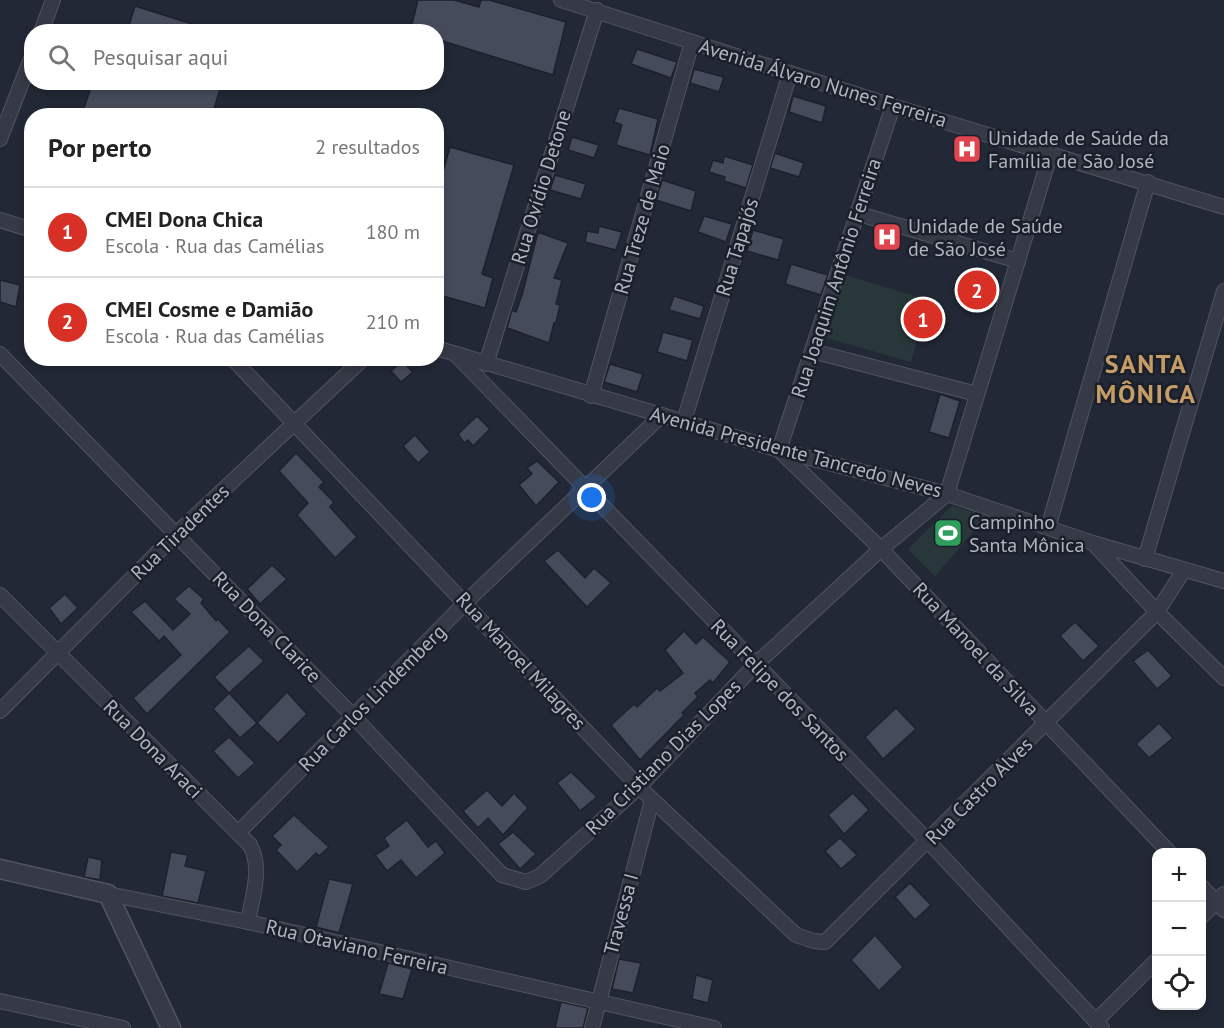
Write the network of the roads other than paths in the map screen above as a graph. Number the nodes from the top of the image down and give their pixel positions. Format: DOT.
graph roads {
  1 [pos="53,0"];
  2 [pos="561,0"];
  3 [pos="597,10"];
  4 [pos="44,24"];
  5 [pos="692,42"];
  6 [pos="790,72"];
  7 [pos="24,77"];
  8 [pos="893,106"];
  9 [pos="0,139"];
  10 [pos="1051,152"];
  11 [pos="1148,182"];
  12 [pos="1224,207"];
  13 [pos="856,213"];
  14 [pos="0,220"];
  15 [pos="24,228"];
  16 [pos="1018,261"];
  17 [pos="1224,291"];
  18 [pos="444,351"];
  19 [pos="812,351"];
  20 [pos="0,354"];
  21 [pos="455,354"];
  22 [pos="486,364"];
  23 [pos="240,366"];
  24 [pos="355,366"];
  25 [pos="977,394"];
  26 [pos="591,396"];
  27 [pos="662,416"];
  28 [pos="684,421"];
  29 [pos="293,423"];
  30 [pos="780,450"];
  31 [pos="586,489"];
  32 [pos="946,494"];
  33 [pos="1048,528"];
  34 [pos="176,534"];
  35 [pos="1093,543"];
  36 [pos="881,549"];
  37 [pos="1145,559"];
  38 [pos="1184,570"];
  39 [pos="1224,581"];
  40 [pos="0,595"];
  41 [pos="466,602"];
  42 [pos="1157,612"];
  43 [pos="57,655"];
  44 [pos="755,665"];
  45 [pos="1224,678"];
  46 [pos="0,711"];
  47 [pos="354,717"];
  48 [pos="1047,723"];
  49 [pos="639,787"];
  50 [pos="652,800"];
  51 [pos="238,833"];
  52 [pos="928,841"];
  53 [pos="1165,848"];
  54 [pos="0,868"];
  55 [pos="540,876"];
  56 [pos="1206,889"];
  57 [pos="108,894"];
  58 [pos="1221,902"];
  59 [pos="1206,913"];
  60 [pos="248,922"];
  61 [pos="825,942"];
  62 [pos="1152,964"];
  63 [pos="0,1001"];
  64 [pos="598,1002"];
  65 [pos="1099,1024"];
  66 [pos="123,1028"];
  67 [pos="171,1028"];
  68 [pos="592,1028"];
  69 [pos="714,1028"];
  1 -- 4 [label="street"];
  2 -- 3 [label="street, Avenida Álvaro Nunes Ferreira"];
  3 -- 5 [label="street, Avenida Álvaro Nunes Ferreira"];
  3 -- 22 [label="street, Rua Ovídio Detone"];
  5 -- 6 [label="street, Avenida Álvaro Nunes Ferreira"];
  5 -- 26 [label="street, Rua Treze de Maio"];
  6 -- 8 [label="street, Avenida Álvaro Nunes Ferreira"];
  6 -- 28 [label="street, Rua Tapajós"];
  7 -- 9 [label="street"];
  8 -- 10 [label="street, Avenida Álvaro Nunes Ferreira"];
  8 -- 13 [label="street, Rua Joaquim Antônio Ferreira"];
  10 -- 11 [label="street, Avenida Álvaro Nunes Ferreira"];
  10 -- 16 [label="street"];
  11 -- 12 [label="street, Avenida Álvaro Nunes Ferreira"];
  11 -- 33 [label="street"];
  13 -- 16 [label="street"];
  13 -- 19 [label="street, Rua Joaquim Antônio Ferreira"];
  14 -- 15 [label="street"];
  16 -- 25 [label="street"];
  17 -- 37 [label="street"];
  18 -- 21 [label="street, Avenida Presidente Tancredo Neves"];
  19 -- 25 [label="street"];
  19 -- 30 [label="street, Rua Joaquim Antônio Ferreira"];
  20 -- 34 [label="street, Rua Dona Clarice"];
  21 -- 22 [label="street, Avenida Presidente Tancredo Neves"];
  21 -- 31 [label="street, Rua Felipe dos Santos"];
  22 -- 26 [label="street, Avenida Presidente Tancredo Neves"];
  23 -- 29 [label="street, Rua Manoel Milagres"];
  24 -- 29 [label="street, Rua Tiradentes"];
  25 -- 32 [label="street"];
  26 -- 27 [label="street, Avenida Presidente Tancredo Neves"];
  27 -- 28 [label="street, Avenida Presidente Tancredo Neves"];
  27 -- 31 [label="street, Rua Carlos Lindemberg"];
  28 -- 30 [label="street, Avenida Presidente Tancredo Neves"];
  29 -- 34 [label="street, Rua Tiradentes"];
  29 -- 41 [label="street, Rua Manoel Milagres"];
  30 -- 32 [label="street, Avenida Presidente Tancredo Neves"];
  30 -- 36 [label="street, Rua Manoel da Silva"];
  31 -- 41 [label="street, Rua Carlos Lindemberg"];
  31 -- 44 [label="street, Rua Felipe dos Santos"];
  32 -- 33 [label="street, Avenida Presidente Tancredo Neves"];
  32 -- 36 [label="street, Rua Cristiano Dias Lopes"];
  33 -- 35 [label="street, Avenida Presidente Tancredo Neves"];
  34 -- 43 [label="street, Rua Tiradentes"];
  34 -- 47 [label="street, Rua Dona Clarice"];
  35 -- 37 [label="street, Avenida Presidente Tancredo Neves"];
  35 -- 42 [label="street"];
  36 -- 44 [label="street, Rua Cristiano Dias Lopes"];
  36 -- 48 [label="street, Rua Manoel da Silva"];
  37 -- 38 [label="street, Avenida Presidente Tancredo Neves"];
  38 -- 39 [label="street, Avenida Presidente Tancredo Neves"];
  38 -- 42 [label="street, Rua Castro Alves"];
  40 -- 43 [label="street, Rua Dona Araci"];
  41 -- 47 [label="street, Rua Carlos Lindemberg"];
  41 -- 49 [label="street, Rua Manoel Milagres"];
  42 -- 45 [label="street"];
  42 -- 48 [label="street, Rua Castro Alves"];
  43 -- 46 [label="street, Rua Tiradentes"];
  43 -- 51 [label="street, Rua Dona Araci"];
  44 -- 49 [label="street, Rua Cristiano Dias Lopes"];
  44 -- 52 [label="street, Rua Felipe dos Santos"];
  47 -- 51 [label="street, Rua Carlos Lindemberg"];
  47 -- 55 [label="street, Rua Dona Clarice"];
  48 -- 52 [label="street, Rua Castro Alves"];
  48 -- 53 [label="street, Rua Manoel da Silva"];
  49 -- 50 [label="street, Rua Manoel Milagres"];
  49 -- 55 [label="street, Rua Cristiano Dias Lopes"];
  50 -- 61 [label="street, Rua Manoel Milagres"];
  50 -- 64 [label="street, Travessa I"];
  51 -- 60 [label="street, Rua Dona Araci"];
  52 -- 61 [label="street, Rua Castro Alves"];
  52 -- 65 [label="street, Rua Felipe dos Santos"];
  54 -- 57 [label="street, Rua Otaviano Ferreira"];
  56 -- 58 [label="street"];
  57 -- 60 [label="street, Rua Otaviano Ferreira"];
  57 -- 67 [label="street"];
  58 -- 59 [label="street"];
  60 -- 64 [label="street, Rua Otaviano Ferreira"];
  62 -- 65 [label="street"];
  63 -- 66 [label="street"];
  64 -- 68 [label="street, Travessa I"];
  64 -- 69 [label="street, Rua Otaviano Ferreira"];
}
